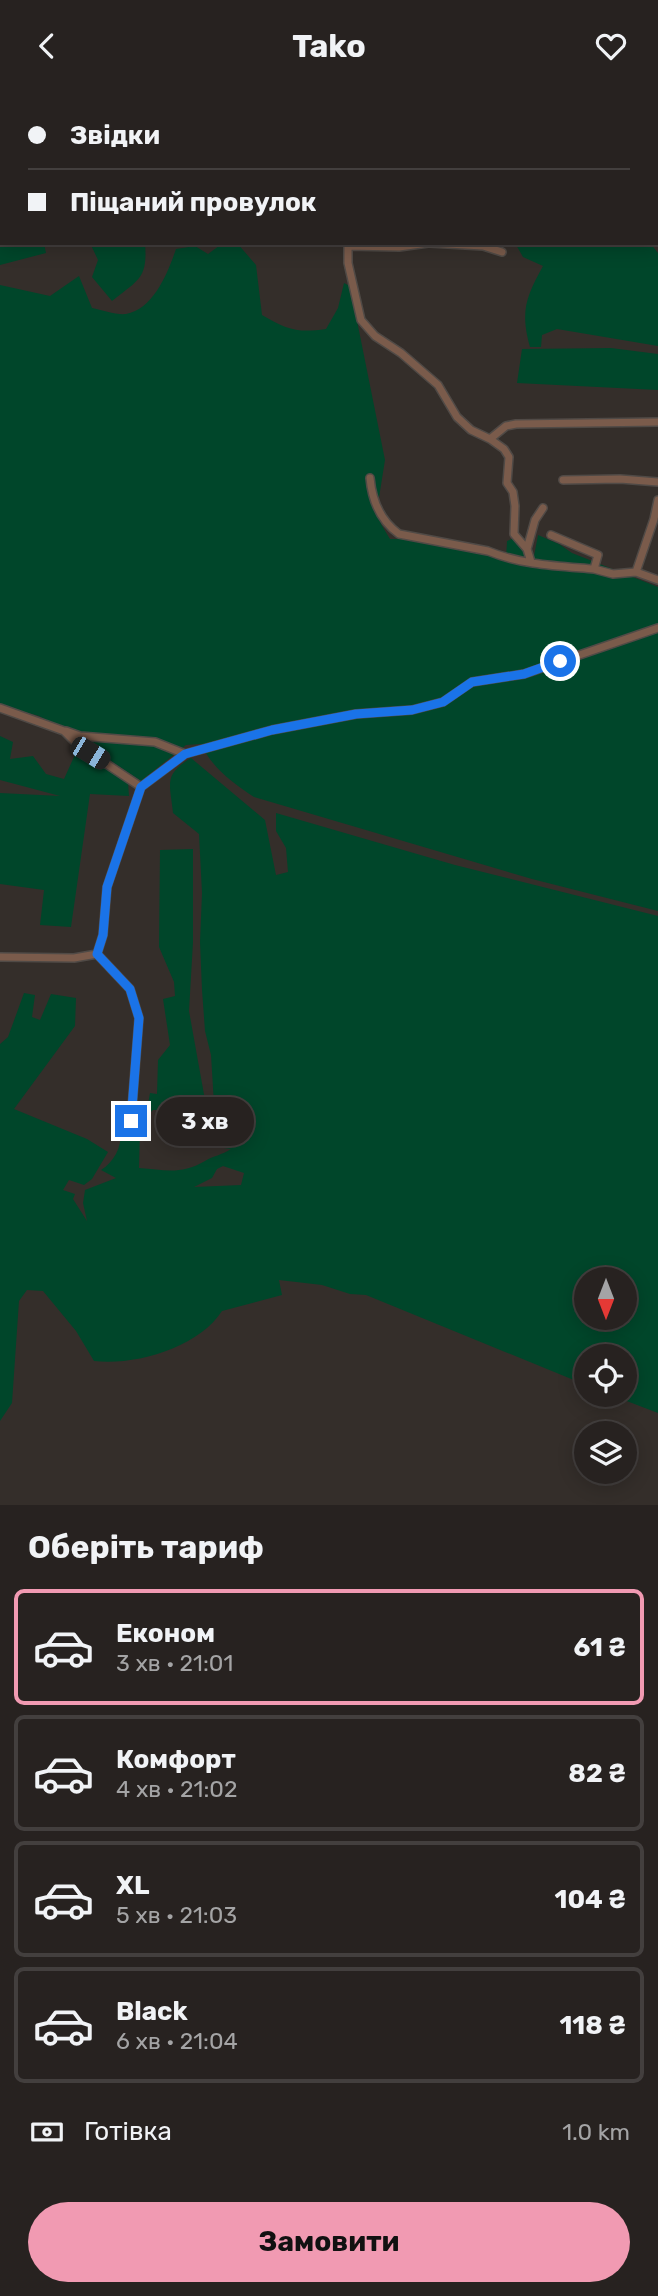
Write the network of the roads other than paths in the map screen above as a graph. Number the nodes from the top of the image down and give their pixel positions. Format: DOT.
graph roads {
  1 [pos="347,245"];
  2 [pos="465,245"];
  3 [pos="495,248"];
  4 [pos="658,422"];
  5 [pos="490,439"];
  6 [pos="370,478"];
  7 [pos="563,480"];
  8 [pos="658,482"];
  9 [pos="658,500"];
  10 [pos="543,508"];
  11 [pos="551,535"];
  12 [pos="527,549"];
  13 [pos="531,562"];
  14 [pos="594,569"];
  15 [pos="636,572"];
  16 [pos="658,580"];
  17 [pos="658,628"];
  18 [pos="0,708"];
  19 [pos="64,731"];
  20 [pos="185,754"];
  21 [pos="141,787"];
  22 [pos="97,954"];
  23 [pos="0,957"];
  24 [pos="131,1121"];
  1 -- 5 [label="street"];
  2 -- 3 [label="street"];
  4 -- 5 [label="street"];
  5 -- 12 [label="street"];
  6 -- 13 [label="street"];
  7 -- 8 [label="street"];
  9 -- 15 [label="street"];
  10 -- 12 [label="street"];
  11 -- 14 [label="street"];
  12 -- 13 [label="street"];
  13 -- 14 [label="street"];
  14 -- 15 [label="street"];
  15 -- 16 [label="street"];
  17 -- 20 [label="street"];
  18 -- 19 [label="street"];
  19 -- 20 [label="street"];
  19 -- 21 [label="street"];
  20 -- 21 [label="street"];
  21 -- 22 [label="street"];
  22 -- 23 [label="street"];
  22 -- 24 [label="street"];
}
